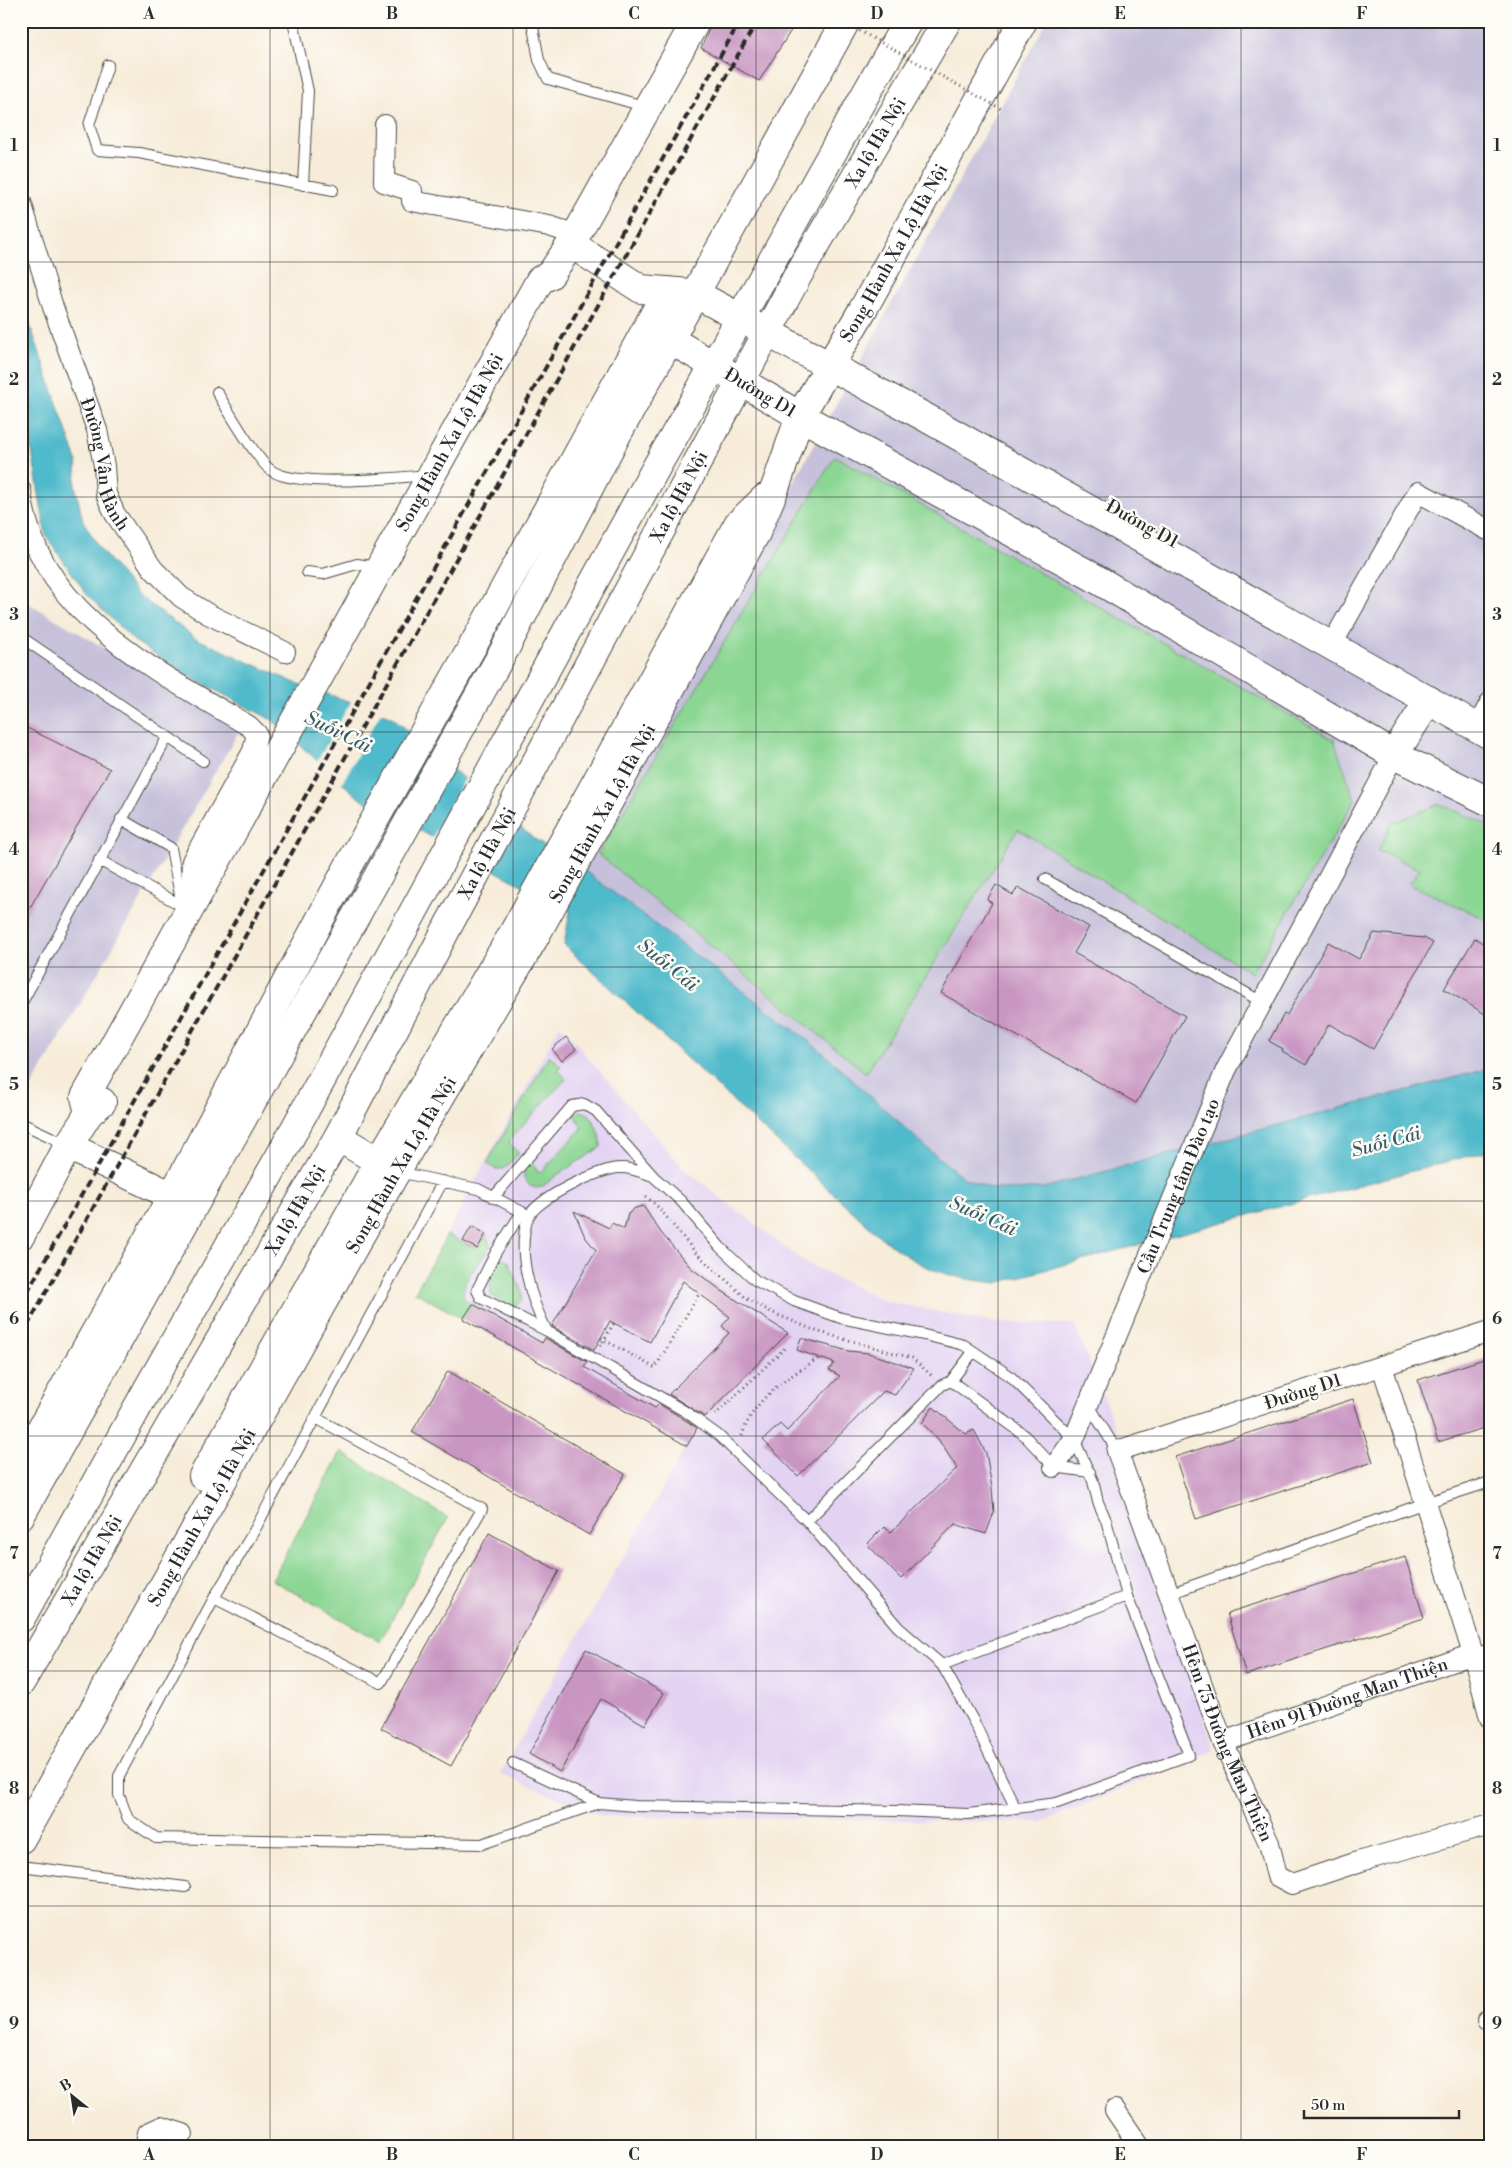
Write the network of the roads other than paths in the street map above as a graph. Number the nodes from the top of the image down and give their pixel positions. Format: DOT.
graph roads {
  1 [pos="293,21"];
  2 [pos="532,21"];
  3 [pos="696,21"];
  4 [pos="844,21"];
  5 [pos="908,21"];
  6 [pos="948,21"];
  7 [pos="1023,21"];
  8 [pos="108,66"];
  9 [pos="648,107"];
  10 [pos="385,125"];
  11 [pos="303,185"];
  12 [pos="333,190"];
  13 [pos="21,202"];
  14 [pos="574,240"];
  15 [pos="550,275"];
  16 [pos="694,293"];
  17 [pos="654,298"];
  18 [pos="742,318"];
  19 [pos="768,333"];
  20 [pos="669,339"];
  21 [pos="715,366"];
  22 [pos="829,366"];
  23 [pos="742,382"];
  24 [pos="216,392"];
  25 [pos="800,416"];
  26 [pos="715,431"];
  27 [pos="657,466"];
  28 [pos="432,474"];
  29 [pos="21,491"];
  30 [pos="1490,531"];
  31 [pos="380,568"];
  32 [pos="307,572"];
  33 [pos="373,597"];
  34 [pos="21,637"];
  35 [pos="1342,646"];
  36 [pos="285,652"];
  37 [pos="1429,700"];
  38 [pos="1490,703"];
  39 [pos="1483,732"];
  40 [pos="167,738"];
  41 [pos="1394,755"];
  42 [pos="203,761"];
  43 [pos="265,792"];
  44 [pos="1490,802"];
  45 [pos="122,819"];
  46 [pos="99,860"];
  47 [pos="1045,879"];
  48 [pos="186,908"];
  49 [pos="1262,1002"];
  50 [pos="21,1004"];
  51 [pos="88,1113"];
  52 [pos="21,1123"];
  53 [pos="338,1137"];
  54 [pos="68,1146"];
  55 [pos="387,1167"];
  56 [pos="654,1177"];
  57 [pos="443,1181"];
  58 [pos="493,1198"];
  59 [pos="182,1201"];
  60 [pos="525,1214"];
  61 [pos="21,1235"];
  62 [pos="547,1331"];
  63 [pos="1490,1331"];
  64 [pos="973,1352"];
  65 [pos="1382,1366"];
  66 [pos="952,1381"];
  67 [pos="1088,1404"];
  68 [pos="316,1418"];
  69 [pos="1074,1440"];
  70 [pos="1117,1451"];
  71 [pos="21,1464"];
  72 [pos="1054,1467"];
  73 [pos="1090,1472"];
  74 [pos="1490,1482"];
  75 [pos="1426,1503"];
  76 [pos="21,1515"];
  77 [pos="806,1521"];
  78 [pos="1169,1594"];
  79 [pos="1127,1596"];
  80 [pos="214,1598"];
  81 [pos="21,1618"];
  82 [pos="1481,1651"];
  83 [pos="942,1665"];
  84 [pos="21,1682"];
  85 [pos="1490,1718"];
  86 [pos="1223,1742"];
  87 [pos="513,1762"];
  88 [pos="21,1802"];
  89 [pos="599,1804"];
  90 [pos="1016,1809"];
  91 [pos="1490,1825"];
  92 [pos="21,1839"];
  93 [pos="21,1866"];
  94 [pos="185,1887"];
  95 [pos="1115,2110"];
  96 [pos="183,2134"];
  97 [pos="145,2147"];
  98 [pos="1140,2147"];
  1 -- 11 [label="lane"];
  2 -- 9 [label="lane"];
  3 -- 9 [label="main road, Song Hành Xa Lộ Hà Nội"];
  4 -- 16 [label="main road"];
  5 -- 18 [label="main road, Xa lộ Hà Nội"];
  6 -- 19 [label="main road, Xa lộ Hà Nội"];
  7 -- 22 [label="main road, Song Hành Xa Lộ Hà Nội"];
  8 -- 11 [label="lane"];
  9 -- 14 [label="main road, Song Hành Xa Lộ Hà Nội"];
  10 -- 14 [label="street"];
  11 -- 12 [label="lane"];
  13 -- 36 [label="street, Đường Vận Hành"];
  14 -- 15 [label="main road, Song Hành Xa Lộ Hà Nội"];
  14 -- 17 [label="main road, Đường D1"];
  15 -- 28 [label="main road, Song Hành Xa Lộ Hà Nội"];
  15 -- 33 [label="main road, Song Hành Xa Lộ Hà Nội"];
  16 -- 17 [label="main road, Đường D1"];
  16 -- 18 [label="main road, Đường D1"];
  16 -- 20 [label="main road"];
  17 -- 20 [label="main road, Đường D1"];
  17 -- 59 [label="main road"];
  18 -- 19 [label="main road, Đường D1"];
  18 -- 21 [label="main road, Xa lộ Hà Nội"];
  19 -- 22 [label="main road, Đường D1"];
  19 -- 23 [label="main road, Xa lộ Hà Nội"];
  20 -- 21 [label="main road, Đường D1"];
  20 -- 59 [label="main road"];
  21 -- 23 [label="main road, Đường D1"];
  21 -- 27 [label="main road, Xa lộ Hà Nội"];
  22 -- 25 [label="main road, Song Hành Xa Lộ Hà Nội"];
  22 -- 35 [label="main road, Đường D1"];
  23 -- 25 [label="main road, Đường D1"];
  23 -- 26 [label="main road, Xa lộ Hà Nội"];
  24 -- 28 [label="lane"];
  25 -- 41 [label="main road, Đường D1"];
  25 -- 55 [label="main road, Song Hành Xa Lộ Hà Nội"];
  26 -- 27 [label="main road"];
  26 -- 53 [label="main road, Xa lộ Hà Nội"];
  27 -- 81 [label="main road, Xa lộ Hà Nội"];
  28 -- 31 [label="main road, Song Hành Xa Lộ Hà Nội"];
  29 -- 48 [label="street"];
  30 -- 35 [label="street"];
  31 -- 32 [label="lane"];
  31 -- 33 [label="main road, Song Hành Xa Lộ Hà Nội"];
  33 -- 43 [label="main road, Song Hành Xa Lộ Hà Nội"];
  34 -- 40 [label="lane"];
  35 -- 37 [label="main road, Đường D1"];
  37 -- 39 [label="main road, Đường D1"];
  37 -- 41 [label="main road"];
  38 -- 39 [label="street"];
  40 -- 42 [label="lane"];
  40 -- 45 [label="lane"];
  41 -- 44 [label="main road, Đường D1"];
  41 -- 49 [label="street, Cầu Trung tâm Đào tạo"];
  43 -- 48 [label="main road, Song Hành Xa Lộ Hà Nội"];
  43 -- 51 [label="main road, Song Hành Xa Lộ Hà Nội"];
  45 -- 46 [label="lane"];
  45 -- 48 [label="lane"];
  46 -- 48 [label="lane"];
  46 -- 50 [label="lane"];
  47 -- 49 [label="lane"];
  48 -- 51 [label="main road, Song Hành Xa Lộ Hà Nội"];
  49 -- 67 [label="street, Cầu Trung tâm Đào tạo"];
  51 -- 54 [label="main road, Song Hành Xa Lộ Hà Nội"];
  52 -- 54 [label="lane"];
  53 -- 55 [label="main road"];
  53 -- 84 [label="main road, Xa lộ Hà Nội"];
  54 -- 59 [label="main road"];
  54 -- 61 [label="main road, Song Hành Xa Lộ Hà Nội"];
  55 -- 57 [label="lane"];
  55 -- 88 [label="main road, Song Hành Xa Lộ Hà Nội"];
  55 -- 92 [label="main road, Song Hành Xa Lộ Hà Nội"];
  56 -- 58 [label="lane"];
  56 -- 60 [label="lane"];
  56 -- 64 [label="lane"];
  57 -- 58 [label="lane"];
  57 -- 68 [label="lane"];
  58 -- 60 [label="lane"];
  59 -- 71 [label="main road"];
  59 -- 76 [label="main road"];
  60 -- 62 [label="lane"];
  60 -- 62 [label="lane"];
  62 -- 77 [label="lane"];
  63 -- 65 [label="street, Đường D1"];
  64 -- 66 [label="lane"];
  64 -- 69 [label="lane"];
  65 -- 70 [label="street, Đường D1"];
  65 -- 75 [label="street"];
  66 -- 72 [label="lane"];
  66 -- 77 [label="lane"];
  67 -- 69 [label="street, Cầu Trung tâm Đào tạo"];
  67 -- 70 [label="lane, Hẻm 75 Đường Man Thiện"];
  68 -- 80 [label="lane"];
  68 -- 80 [label="lane"];
  69 -- 72 [label="street, Cầu Trung tâm Đào tạo"];
  69 -- 73 [label="lane"];
  70 -- 78 [label="street, Hẻm 75 Đường Man Thiện"];
  72 -- 73 [label="lane"];
  73 -- 79 [label="lane"];
  74 -- 75 [label="lane"];
  75 -- 78 [label="lane"];
  75 -- 82 [label="street"];
  77 -- 83 [label="lane"];
  78 -- 86 [label="street, Hẻm 75 Đường Man Thiện"];
  79 -- 83 [label="lane"];
  79 -- 90 [label="lane"];
  80 -- 89 [label="lane"];
  82 -- 85 [label="street"];
  82 -- 86 [label="street, Hẻm 91 Đường Man Thiện"];
  83 -- 90 [label="lane"];
  86 -- 91 [label="street, Hẻm 75 Đường Man Thiện"];
  87 -- 89 [label="lane"];
  89 -- 90 [label="lane"];
  93 -- 94 [label="lane"];
  95 -- 98 [label="street"];
  96 -- 97 [label="street"];
}
